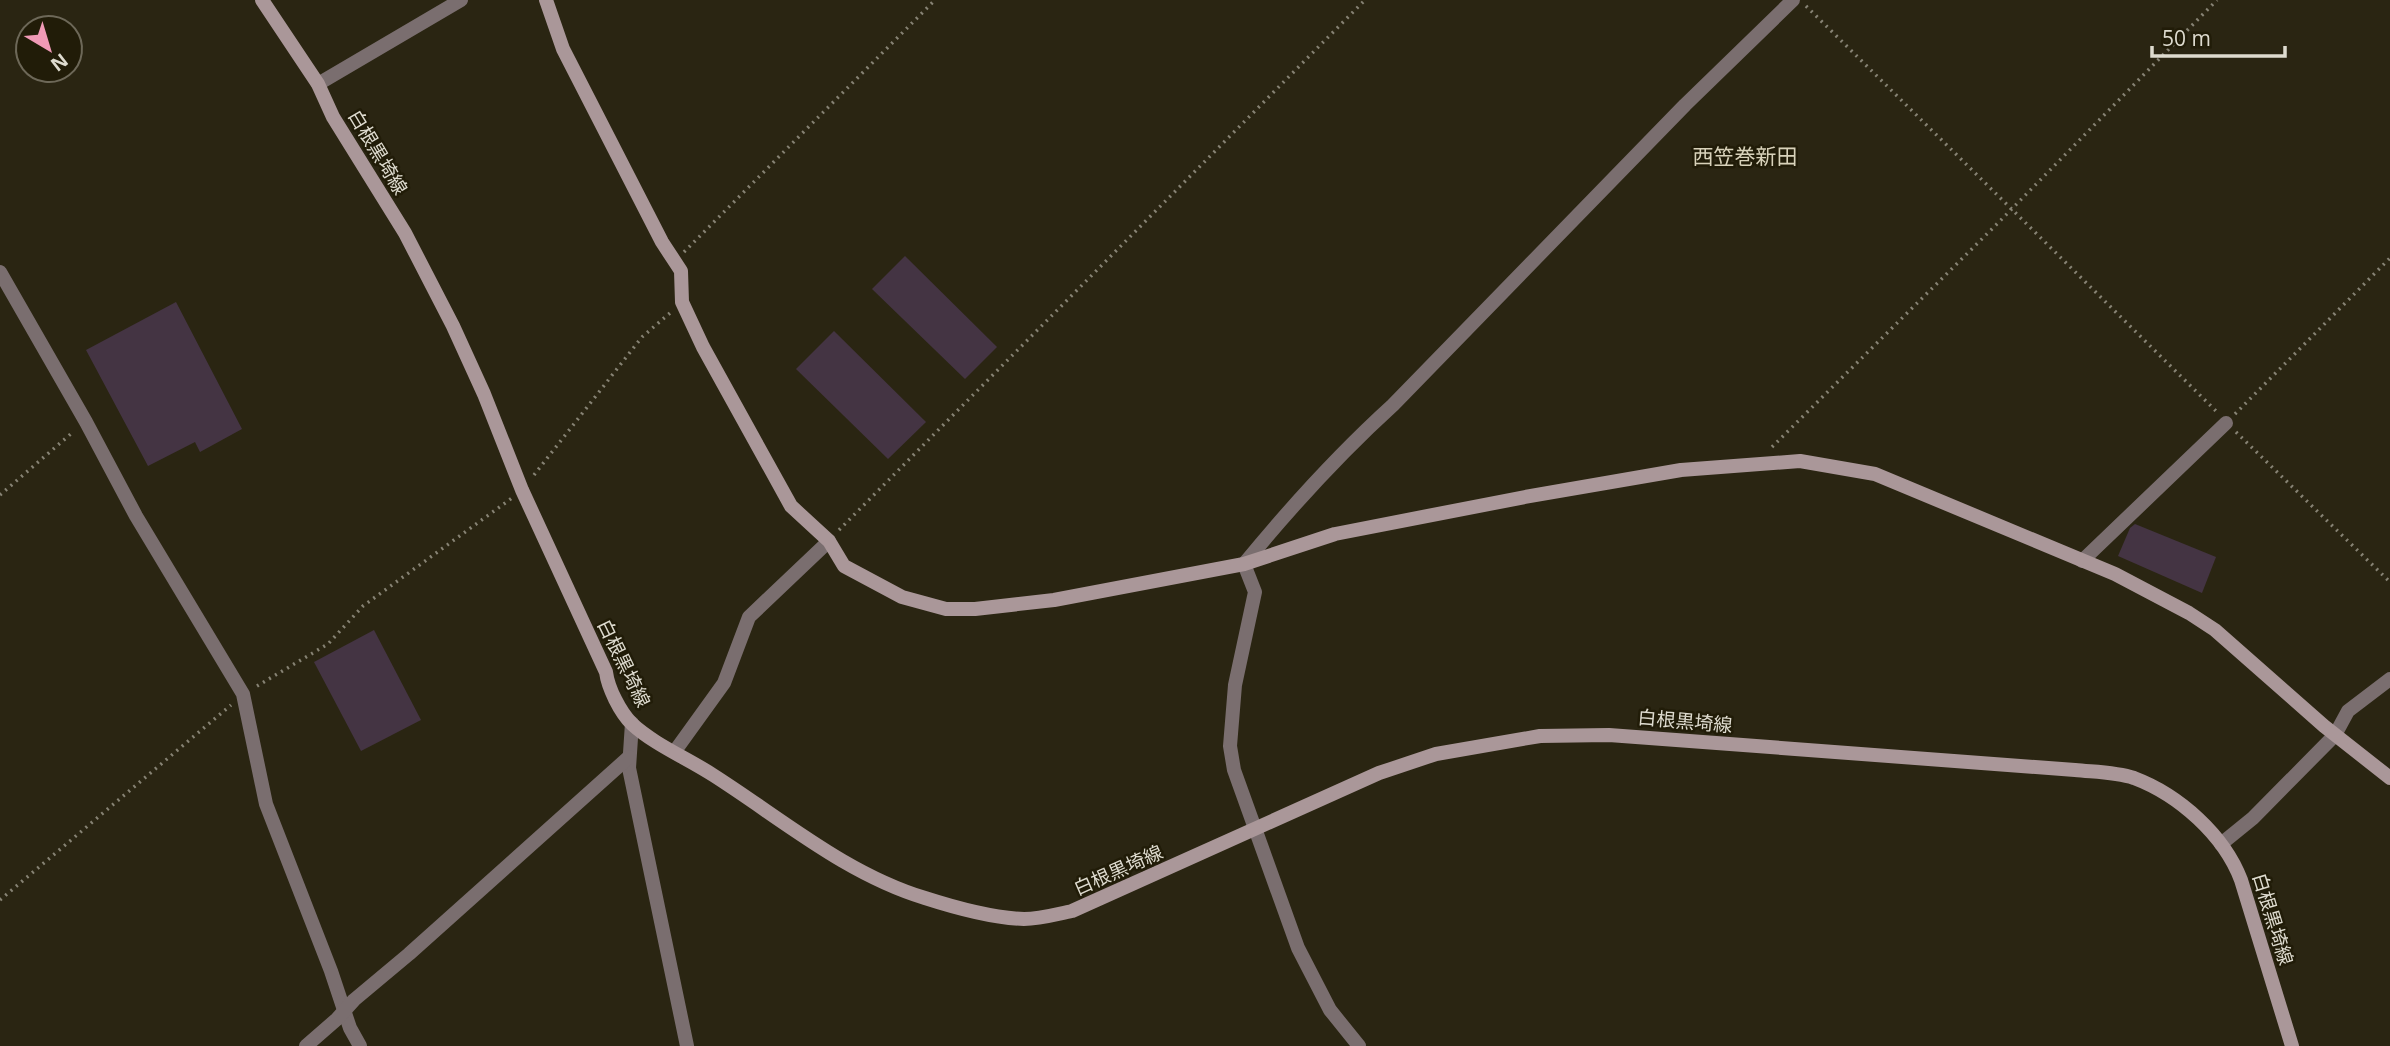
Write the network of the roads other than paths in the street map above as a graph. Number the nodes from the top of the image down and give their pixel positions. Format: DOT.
graph roads {
  1 [pos="262,0"];
  2 [pos="461,0"];
  3 [pos="546,0"];
  4 [pos="1793,0"];
  5 [pos="318,85"];
  6 [pos="0,272"];
  7 [pos="2226,422"];
  8 [pos="829,541"];
  9 [pos="2082,561"];
  10 [pos="1244,564"];
  11 [pos="2390,679"];
  12 [pos="632,723"];
  13 [pos="2335,735"];
  14 [pos="675,751"];
  15 [pos="629,758"];
  16 [pos="2390,778"];
  17 [pos="1254,828"];
  18 [pos="2221,844"];
  19 [pos="344,1010"];
  20 [pos="306,1046"];
  21 [pos="360,1046"];
  22 [pos="687,1046"];
  23 [pos="1359,1046"];
  24 [pos="2292,1046"];
  1 -- 5 [label="main road, 白根黒埼線"];
  2 -- 5 [label="street"];
  3 -- 8 [label="main road"];
  4 -- 10 [label="street"];
  5 -- 12 [label="main road, 白根黒埼線"];
  6 -- 19 [label="street"];
  7 -- 9 [label="street"];
  8 -- 10 [label="main road"];
  8 -- 14 [label="street"];
  9 -- 10 [label="main road"];
  9 -- 13 [label="main road"];
  10 -- 17 [label="street"];
  11 -- 13 [label="street"];
  12 -- 14 [label="main road, 白根黒埼線"];
  12 -- 15 [label="street"];
  13 -- 16 [label="main road"];
  13 -- 18 [label="street"];
  14 -- 17 [label="main road, 白根黒埼線"];
  15 -- 19 [label="street"];
  15 -- 22 [label="street"];
  17 -- 18 [label="main road, 白根黒埼線"];
  17 -- 23 [label="street"];
  18 -- 24 [label="main road, 白根黒埼線"];
  19 -- 20 [label="street"];
  19 -- 21 [label="street"];
}
